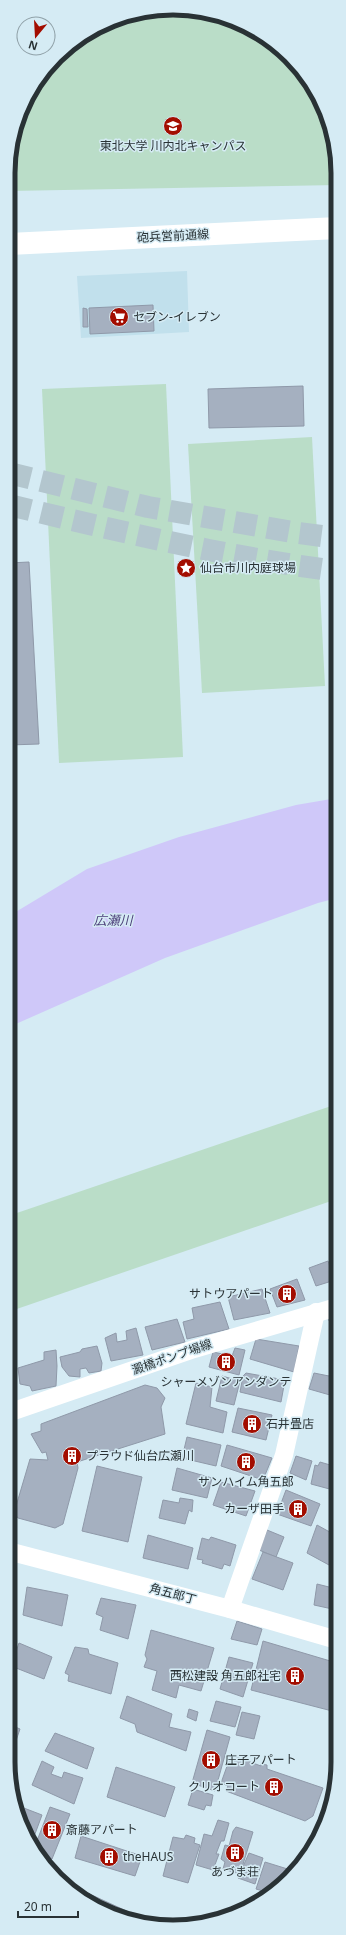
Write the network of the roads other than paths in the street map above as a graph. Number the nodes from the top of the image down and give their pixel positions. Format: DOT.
graph roads {
  1 [pos="331,228"];
  2 [pos="15,244"];
  3 [pos="331,1308"];
  4 [pos="316,1312"];
  5 [pos="15,1412"];
  6 [pos="15,1553"];
  7 [pos="230,1609"];
  8 [pos="331,1638"];
  1 -- 2 [label="street, 砲兵営前通線"];
  3 -- 4 [label="street, 澱橋ポンプ場線"];
  4 -- 5 [label="street, 澱橋ポンプ場線"];
  4 -- 7 [label="street"];
  6 -- 7 [label="street, 角五郎丁"];
  7 -- 8 [label="street, 角五郎丁"];
}
